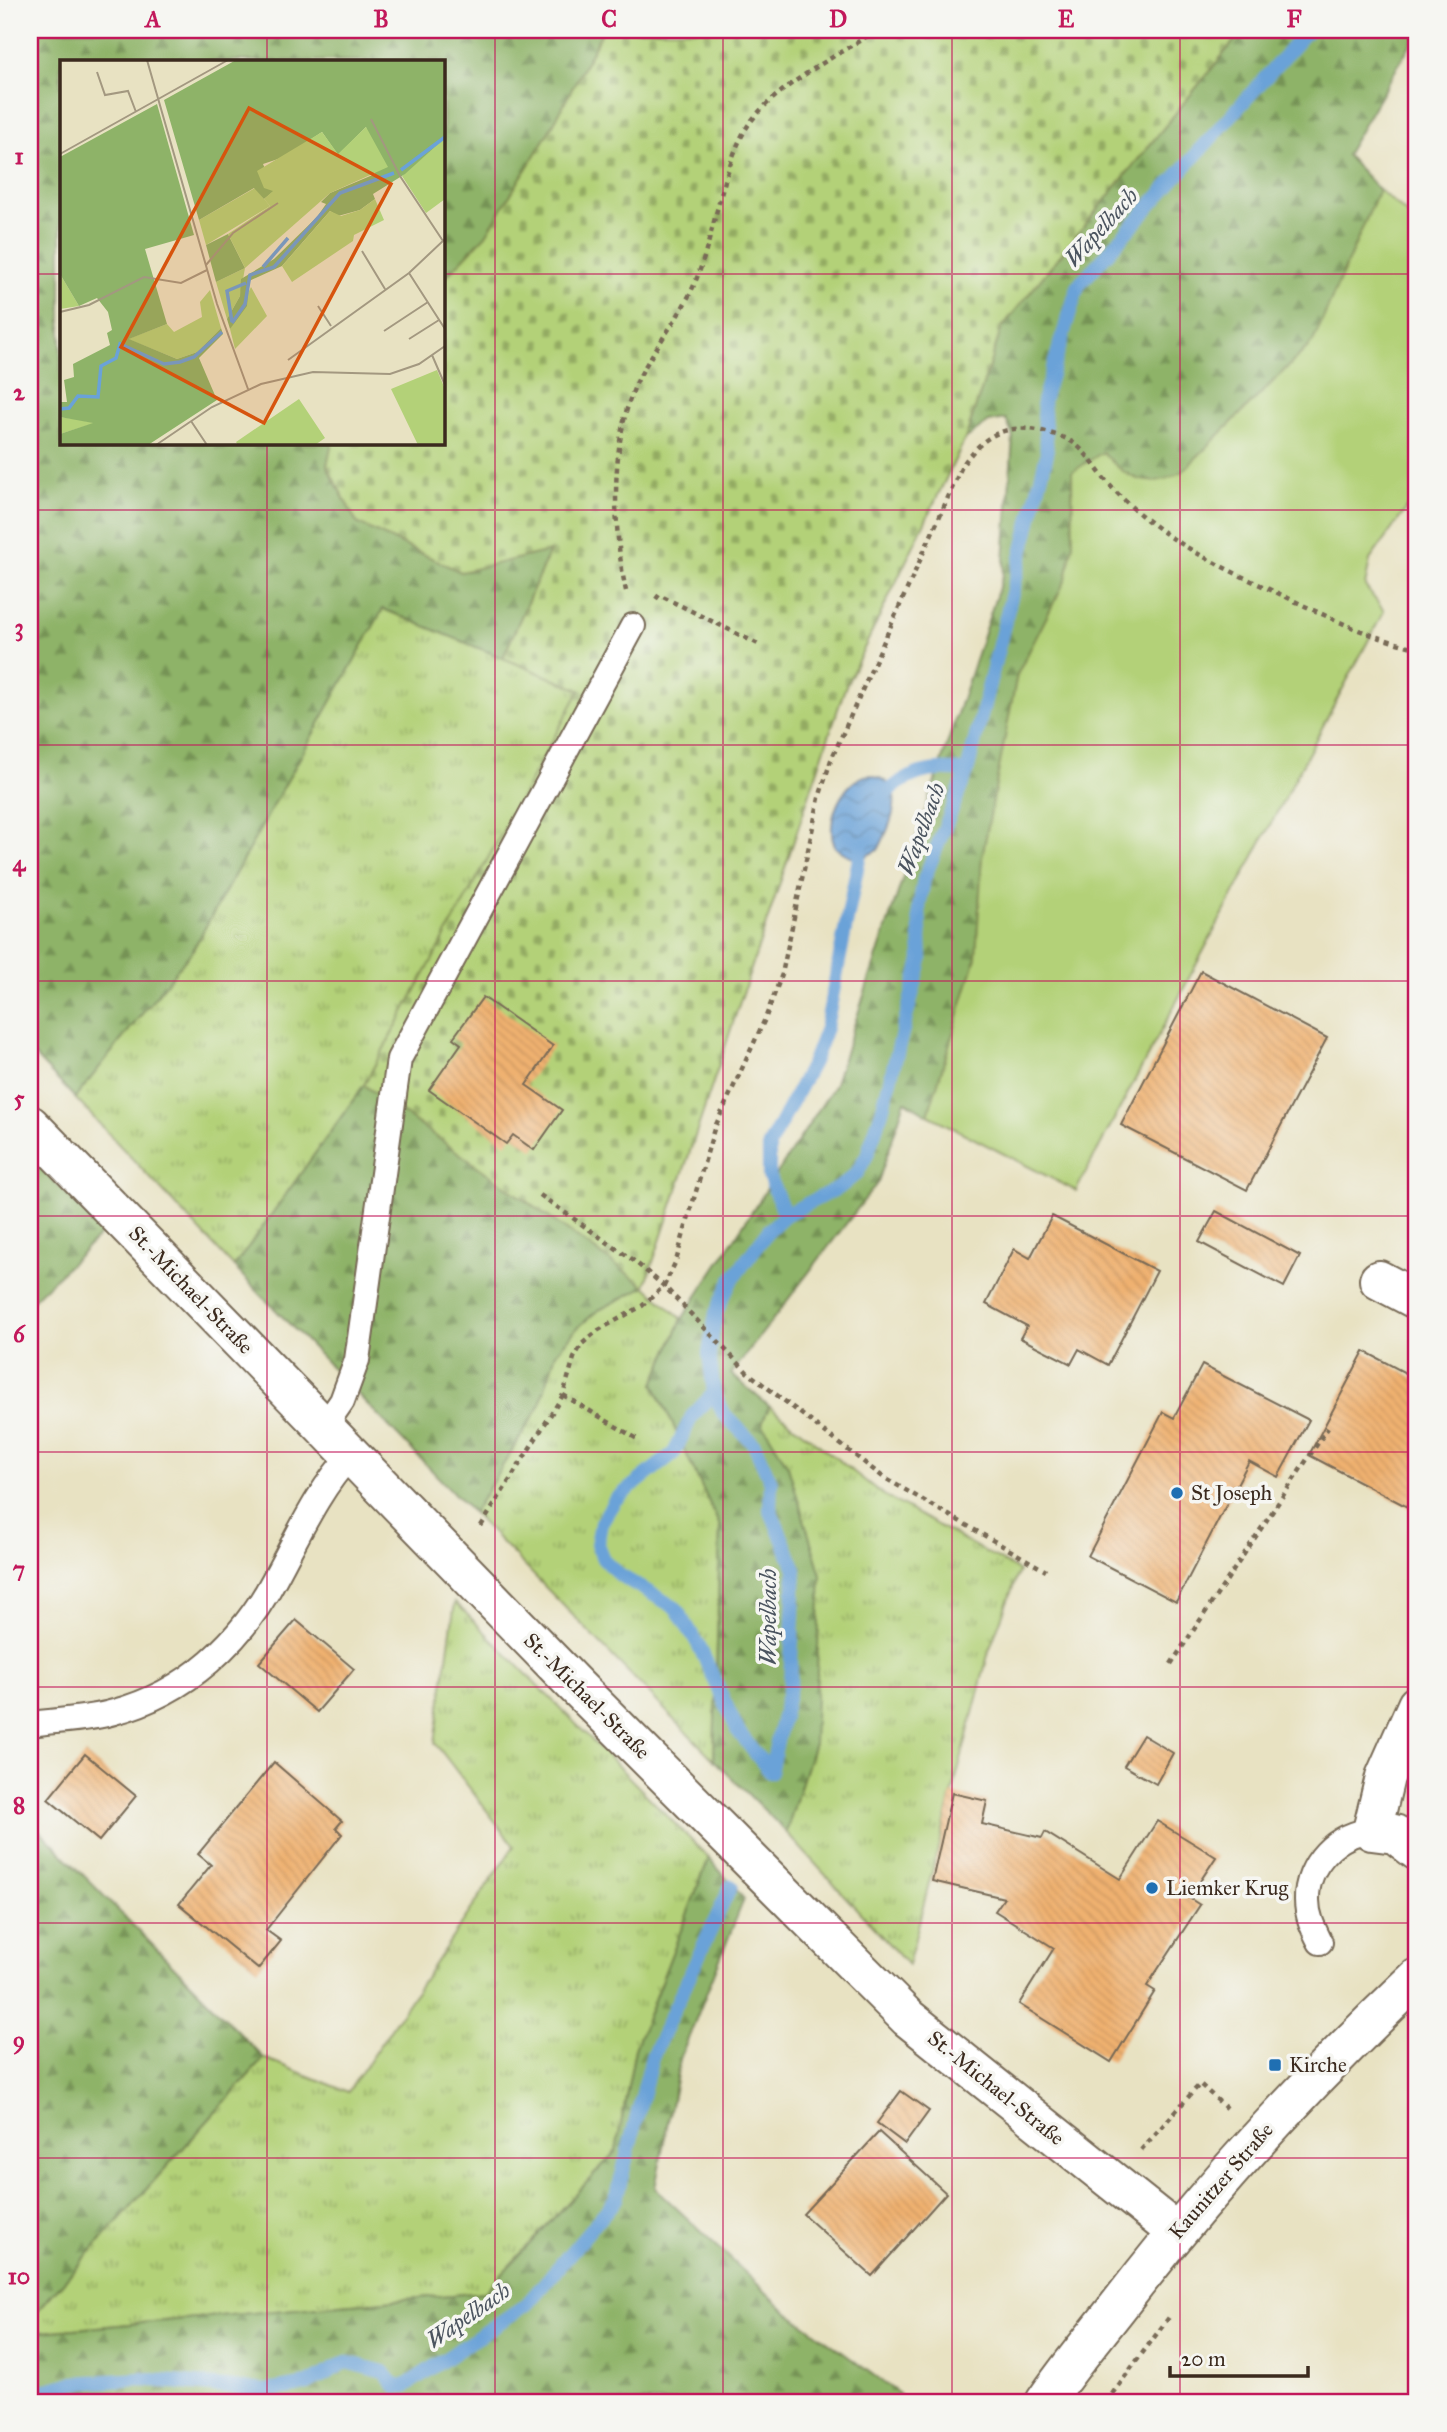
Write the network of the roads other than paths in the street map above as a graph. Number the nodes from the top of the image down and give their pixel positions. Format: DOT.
graph roads {
  1 [pos="633,626"];
  2 [pos="30,1125"];
  3 [pos="1379,1280"];
  4 [pos="1417,1300"];
  5 [pos="324,1427"];
  6 [pos="351,1455"];
  7 [pos="1417,1705"];
  8 [pos="30,1724"];
  9 [pos="1372,1831"];
  10 [pos="1417,1851"];
  11 [pos="1320,1942"];
  12 [pos="1417,1978"];
  13 [pos="1176,2232"];
  14 [pos="1045,2402"];
  1 -- 5 [label="lane"];
  2 -- 5 [label="street, St.-Michael-Straße"];
  3 -- 4 [label="street"];
  5 -- 6 [label="street, St.-Michael-Straße"];
  6 -- 8 [label="lane"];
  6 -- 13 [label="street, St.-Michael-Straße"];
  7 -- 9 [label="street"];
  9 -- 10 [label="street"];
  9 -- 11 [label="lane"];
  12 -- 13 [label="street, Kaunitzer Straße"];
  13 -- 14 [label="street, Kaunitzer Straße"];
}
